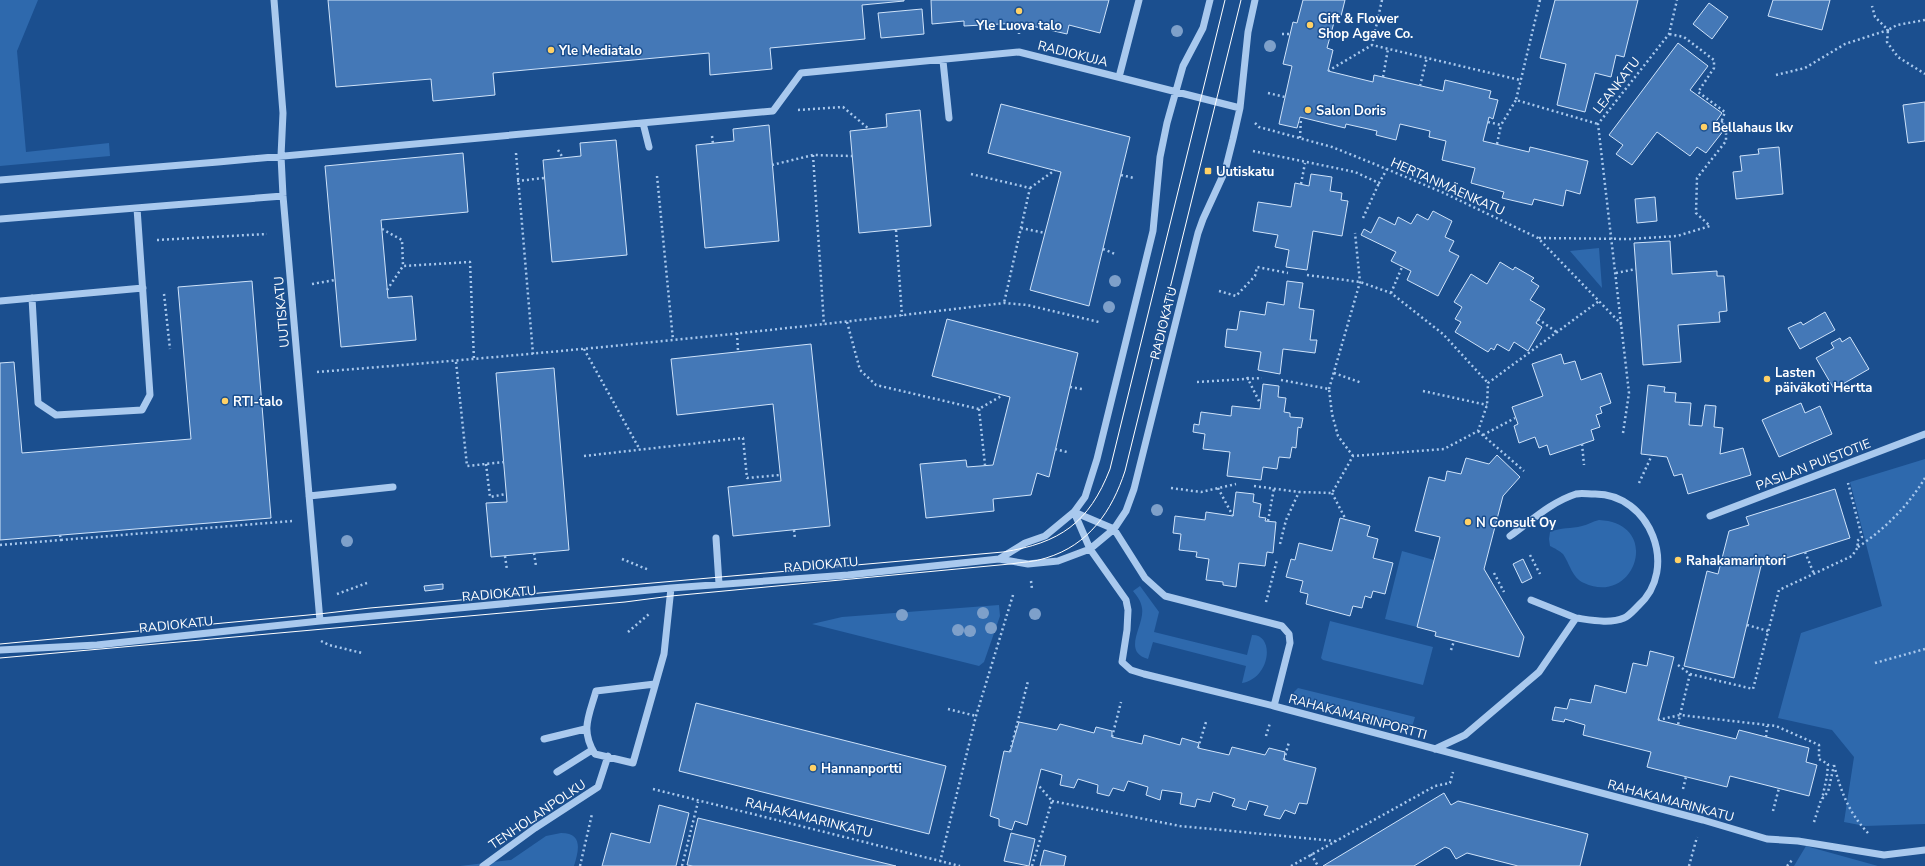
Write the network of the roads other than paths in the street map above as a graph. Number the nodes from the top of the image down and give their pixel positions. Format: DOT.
graph roads {
  1 [pos="274,0"];
  2 [pos="1139,0"];
  3 [pos="1210,0"];
  4 [pos="1255,0"];
  5 [pos="943,61"];
  6 [pos="1119,77"];
  7 [pos="1175,90"];
  8 [pos="1240,108"];
  9 [pos="949,118"];
  10 [pos="643,123"];
  11 [pos="649,147"];
  12 [pos="281,156"];
  13 [pos="0,180"];
  14 [pos="283,196"];
  15 [pos="137,208"];
  16 [pos="0,219"];
  17 [pos="143,288"];
  18 [pos="32,298"];
  19 [pos="0,301"];
  20 [pos="1925,434"];
  21 [pos="393,487"];
  22 [pos="309,496"];
  23 [pos="1074,512"];
  24 [pos="1710,516"];
  25 [pos="1114,529"];
  26 [pos="1510,536"];
  27 [pos="716,538"];
  28 [pos="1090,549"];
  29 [pos="999,559"];
  30 [pos="718,584"];
  31 [pos="671,588"];
  32 [pos="1531,600"];
  33 [pos="1576,618"];
  34 [pos="320,621"];
  35 [pos="0,650"];
  36 [pos="655,684"];
  37 [pos="1274,706"];
  38 [pos="585,729"];
  39 [pos="544,739"];
  40 [pos="1436,749"];
  41 [pos="592,750"];
  42 [pos="608,756"];
  43 [pos="557,772"];
  44 [pos="1925,850"];
  45 [pos="483,866"];
  1 -- 12 [label="street, UUTISKATU"];
  2 -- 6 [label="street"];
  3 -- 7 [label="street, RADIOKATU"];
  4 -- 8 [label="street, RADIOKATU"];
  5 -- 6 [label="street, RADIOKUJA"];
  5 -- 9 [label="street"];
  5 -- 10 [label="street, RADIOKUJA"];
  6 -- 7 [label="street, RADIOKUJA"];
  7 -- 8 [label="street, RADIOKUJA"];
  7 -- 23 [label="street, RADIOKATU"];
  8 -- 25 [label="street, RADIOKATU"];
  10 -- 11 [label="street"];
  10 -- 12 [label="street"];
  12 -- 13 [label="street"];
  12 -- 14 [label="street, UUTISKATU"];
  14 -- 15 [label="street"];
  14 -- 22 [label="street, UUTISKATU"];
  15 -- 16 [label="street"];
  15 -- 17 [label="street"];
  17 -- 18 [label="street"];
  17 -- 18 [label="street"];
  18 -- 19 [label="street"];
  20 -- 24 [label="street, PASILAN PUISTOTIE"];
  21 -- 22 [label="street"];
  22 -- 34 [label="street, UUTISKATU"];
  23 -- 25 [label="street"];
  23 -- 28 [label="street, RAHAKAMARINPORTTI"];
  23 -- 29 [label="street, RADIOKATU"];
  25 -- 28 [label="street, RADIOKATU"];
  25 -- 37 [label="street, RAHAKAMARINPORTTI"];
  26 -- 33 [label="street"];
  27 -- 30 [label="street"];
  28 -- 29 [label="street, RADIOKATU"];
  28 -- 37 [label="street, RAHAKAMARINPORTTI"];
  29 -- 30 [label="street, RADIOKATU"];
  30 -- 31 [label="street, RADIOKATU"];
  31 -- 34 [label="street, RADIOKATU"];
  31 -- 36 [label="street"];
  32 -- 33 [label="street"];
  33 -- 40 [label="street"];
  34 -- 35 [label="street, RADIOKATU"];
  36 -- 38 [label="street"];
  36 -- 42 [label="street"];
  37 -- 40 [label="street, RAHAKAMARINPORTTI"];
  38 -- 39 [label="street"];
  38 -- 41 [label="street"];
  40 -- 44 [label="street, RAHAKAMARINKATU"];
  41 -- 42 [label="street"];
  41 -- 43 [label="street"];
  42 -- 45 [label="street, TENHOLANPOLKU"];
}
